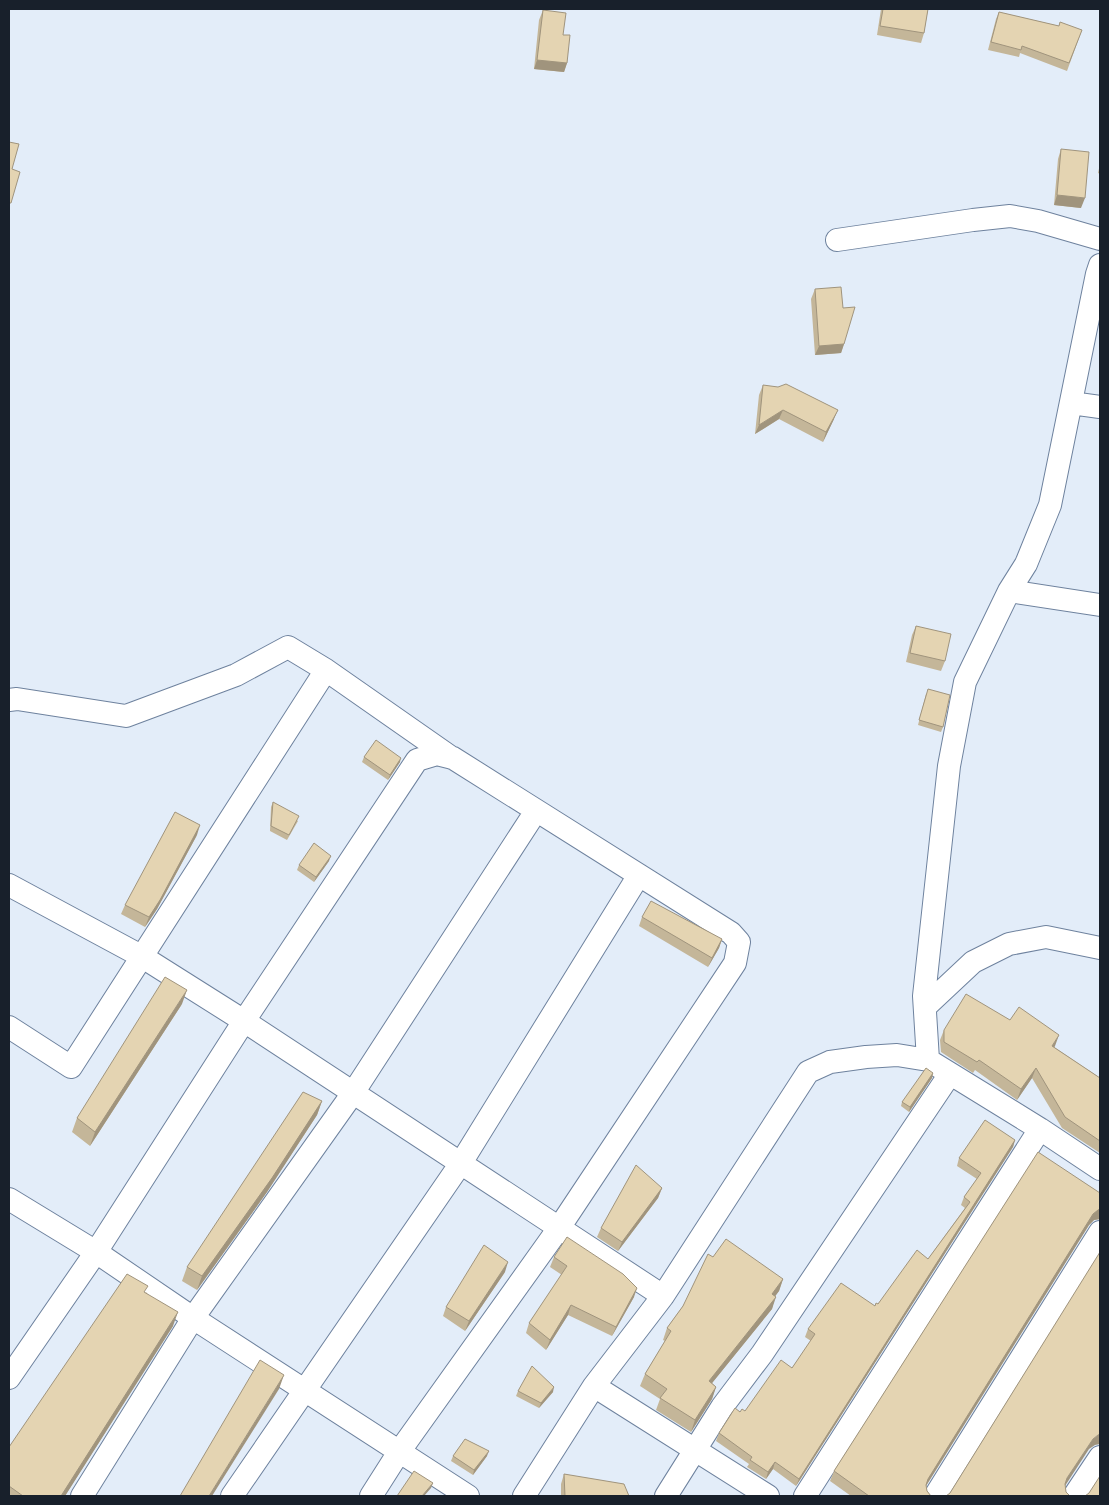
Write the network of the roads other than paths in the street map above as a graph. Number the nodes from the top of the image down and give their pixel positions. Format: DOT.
graph roads {
  1 [pos="1100,239"];
  2 [pos="837,240"];
  3 [pos="1100,266"];
  4 [pos="1071,404"];
  5 [pos="1100,407"];
  6 [pos="1010,591"];
  7 [pos="1100,606"];
  8 [pos="326,670"];
  9 [pos="9,700"];
  10 [pos="453,758"];
  11 [pos="536,811"];
  12 [pos="639,876"];
  13 [pos="9,885"];
  14 [pos="1100,948"];
  15 [pos="141,956"];
  16 [pos="925,1008"];
  17 [pos="244,1022"];
  18 [pos="9,1027"];
  19 [pos="928,1060"];
  20 [pos="950,1074"];
  21 [pos="352,1092"];
  22 [pos="1040,1129"];
  23 [pos="461,1164"];
  24 [pos="1100,1169"];
  25 [pos="9,1199"];
  26 [pos="559,1228"];
  27 [pos="1100,1232"];
  28 [pos="96,1252"];
  29 [pos="663,1296"];
  30 [pos="193,1318"];
  31 [pos="9,1378"];
  32 [pos="594,1386"];
  33 [pos="304,1390"];
  34 [pos="696,1450"];
  35 [pos="399,1452"];
  36 [pos="1100,1457"];
  37 [pos="82,1496"];
  38 [pos="232,1496"];
  39 [pos="371,1496"];
  40 [pos="468,1496"];
  41 [pos="524,1496"];
  42 [pos="666,1496"];
  43 [pos="768,1496"];
  44 [pos="805,1496"];
  45 [pos="935,1496"];
  46 [pos="1074,1496"];
  1 -- 2 [label="street"];
  3 -- 4 [label="street"];
  4 -- 5 [label="street"];
  4 -- 6 [label="street"];
  6 -- 7 [label="street"];
  6 -- 16 [label="street"];
  8 -- 9 [label="street"];
  8 -- 10 [label="street"];
  8 -- 15 [label="street"];
  10 -- 11 [label="street"];
  10 -- 17 [label="street"];
  11 -- 12 [label="street"];
  11 -- 21 [label="street"];
  12 -- 23 [label="street"];
  12 -- 26 [label="street"];
  13 -- 15 [label="street"];
  14 -- 16 [label="street"];
  15 -- 17 [label="street"];
  15 -- 18 [label="street"];
  16 -- 19 [label="street"];
  17 -- 21 [label="street"];
  17 -- 28 [label="street"];
  19 -- 20 [label="street"];
  19 -- 29 [label="street"];
  20 -- 22 [label="street"];
  20 -- 34 [label="street"];
  21 -- 23 [label="street"];
  21 -- 30 [label="street"];
  22 -- 24 [label="street"];
  22 -- 44 [label="street"];
  23 -- 26 [label="street"];
  23 -- 33 [label="street"];
  25 -- 28 [label="street"];
  26 -- 29 [label="street"];
  26 -- 35 [label="street"];
  27 -- 45 [label="street"];
  28 -- 30 [label="street"];
  28 -- 31 [label="street"];
  29 -- 32 [label="street"];
  30 -- 33 [label="street"];
  30 -- 37 [label="street"];
  32 -- 34 [label="street"];
  32 -- 41 [label="street"];
  33 -- 35 [label="street"];
  33 -- 38 [label="street"];
  34 -- 42 [label="street"];
  34 -- 43 [label="street"];
  35 -- 39 [label="street"];
  35 -- 40 [label="street"];
  36 -- 46 [label="street"];
}
